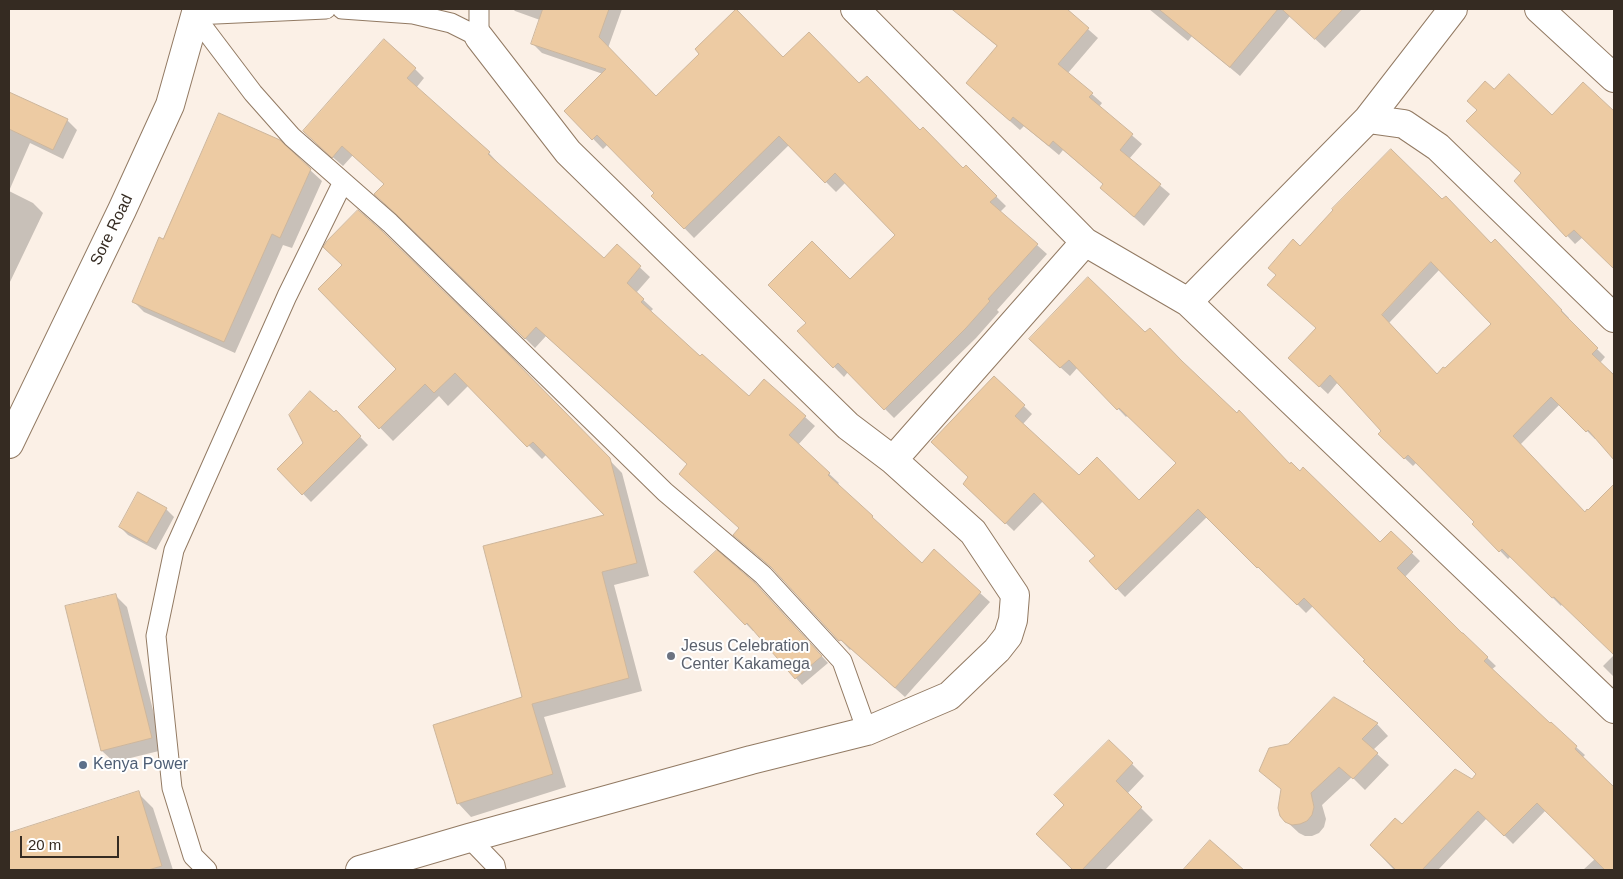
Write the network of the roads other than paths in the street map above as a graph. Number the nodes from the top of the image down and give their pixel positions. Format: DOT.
graph roads {
  1 [pos="326,9"];
  2 [pos="342,9"];
  3 [pos="479,9"];
  4 [pos="855,9"];
  5 [pos="1453,9"];
  6 [pos="1540,9"];
  7 [pos="190,11"];
  8 [pos="479,37"];
  9 [pos="1614,78"];
  10 [pos="1368,119"];
  11 [pos="343,182"];
  12 [pos="1085,242"];
  13 [pos="1188,302"];
  14 [pos="1614,318"];
  15 [pos="9,444"];
  16 [pos="893,460"];
  17 [pos="1614,709"];
  18 [pos="867,731"];
  19 [pos="469,838"];
  20 [pos="497,869"];
  21 [pos="207,870"];
  22 [pos="360,870"];
  1 -- 7 [label="lane"];
  2 -- 8 [label="lane"];
  3 -- 8 [label="lane"];
  4 -- 12 [label="street"];
  5 -- 10 [label="street"];
  6 -- 9 [label="street"];
  7 -- 11 [label="lane"];
  7 -- 15 [label="street, Sore Road"];
  8 -- 16 [label="street"];
  10 -- 13 [label="street"];
  10 -- 14 [label="street"];
  11 -- 18 [label="lane"];
  11 -- 21 [label="lane"];
  12 -- 13 [label="street"];
  12 -- 16 [label="street"];
  13 -- 17 [label="street"];
  16 -- 18 [label="street"];
  18 -- 19 [label="street"];
  19 -- 20 [label="lane"];
  19 -- 22 [label="street"];
}
